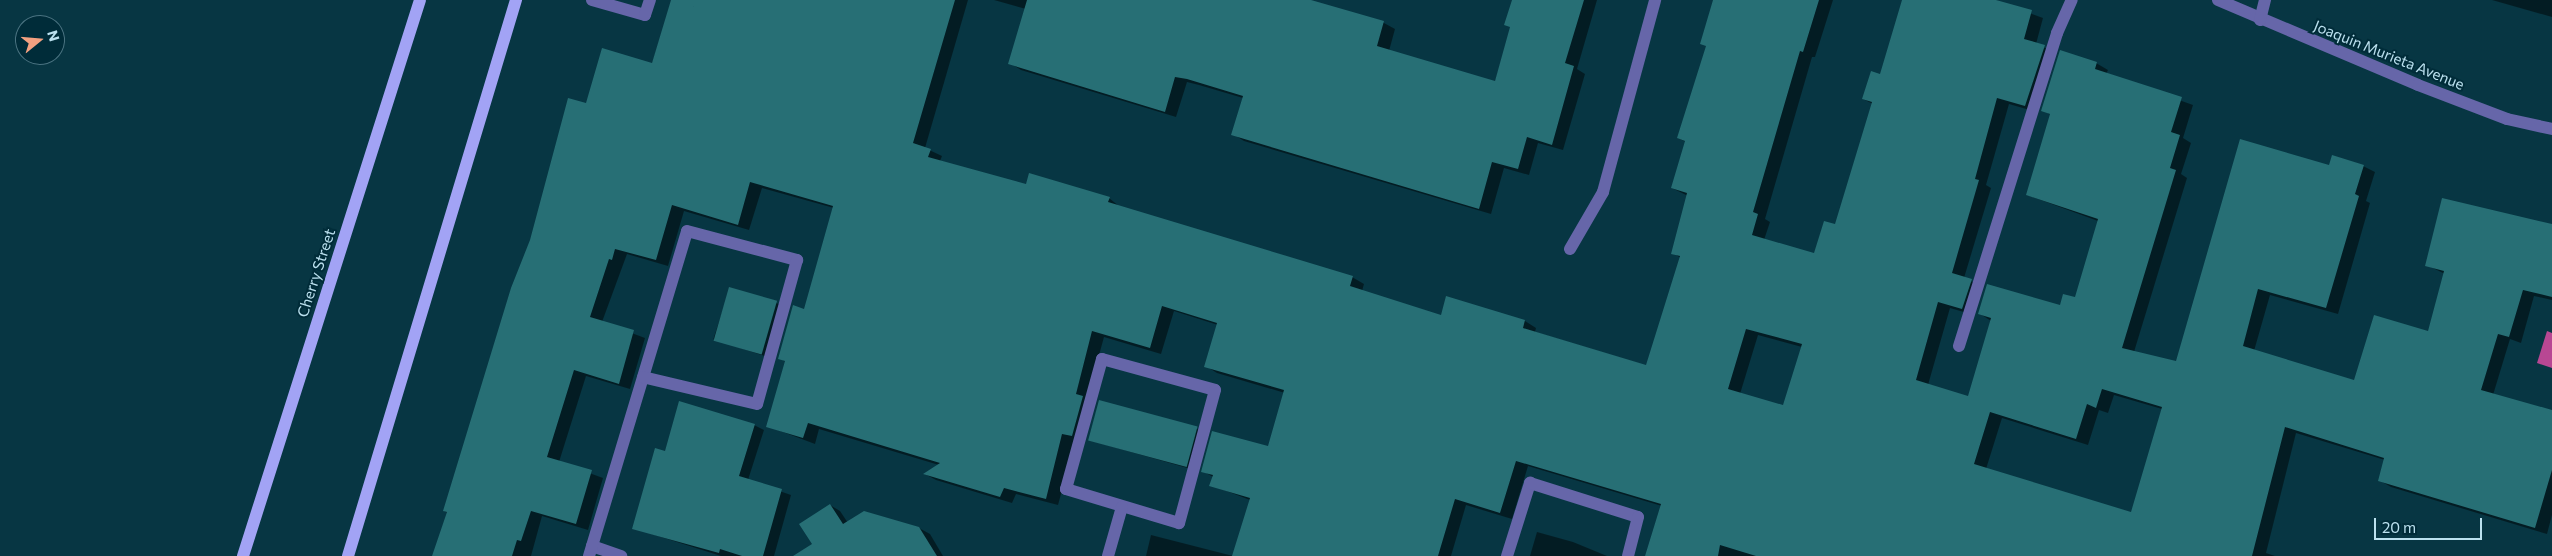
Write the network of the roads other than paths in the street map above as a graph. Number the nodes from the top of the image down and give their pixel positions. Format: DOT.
graph roads {
  1 [pos="420,0"];
  2 [pos="516,0"];
  3 [pos="592,0"];
  4 [pos="650,0"];
  5 [pos="1655,0"];
  6 [pos="2072,0"];
  7 [pos="2218,0"];
  8 [pos="2265,0"];
  9 [pos="2260,20"];
  10 [pos="2552,129"];
  11 [pos="1570,249"];
  12 [pos="1959,346"];
  13 [pos="643,377"];
  14 [pos="1122,507"];
  15 [pos="591,551"];
  16 [pos="243,556"];
  17 [pos="348,556"];
  18 [pos="621,556"];
  19 [pos="1108,556"];
  20 [pos="1507,556"];
  21 [pos="1628,556"];
  1 -- 16 [label="main road, Cherry Street"];
  2 -- 17 [label="main road"];
  3 -- 4 [label="street"];
  5 -- 11 [label="street"];
  6 -- 12 [label="street"];
  7 -- 9 [label="street, Joaquin Murieta Avenue"];
  8 -- 9 [label="street"];
  9 -- 10 [label="street, Joaquin Murieta Avenue"];
  13 -- 13 [label="street"];
  13 -- 15 [label="street"];
  14 -- 14 [label="street"];
  14 -- 19 [label="street"];
  15 -- 18 [label="street"];
  20 -- 21 [label="street"];
}
